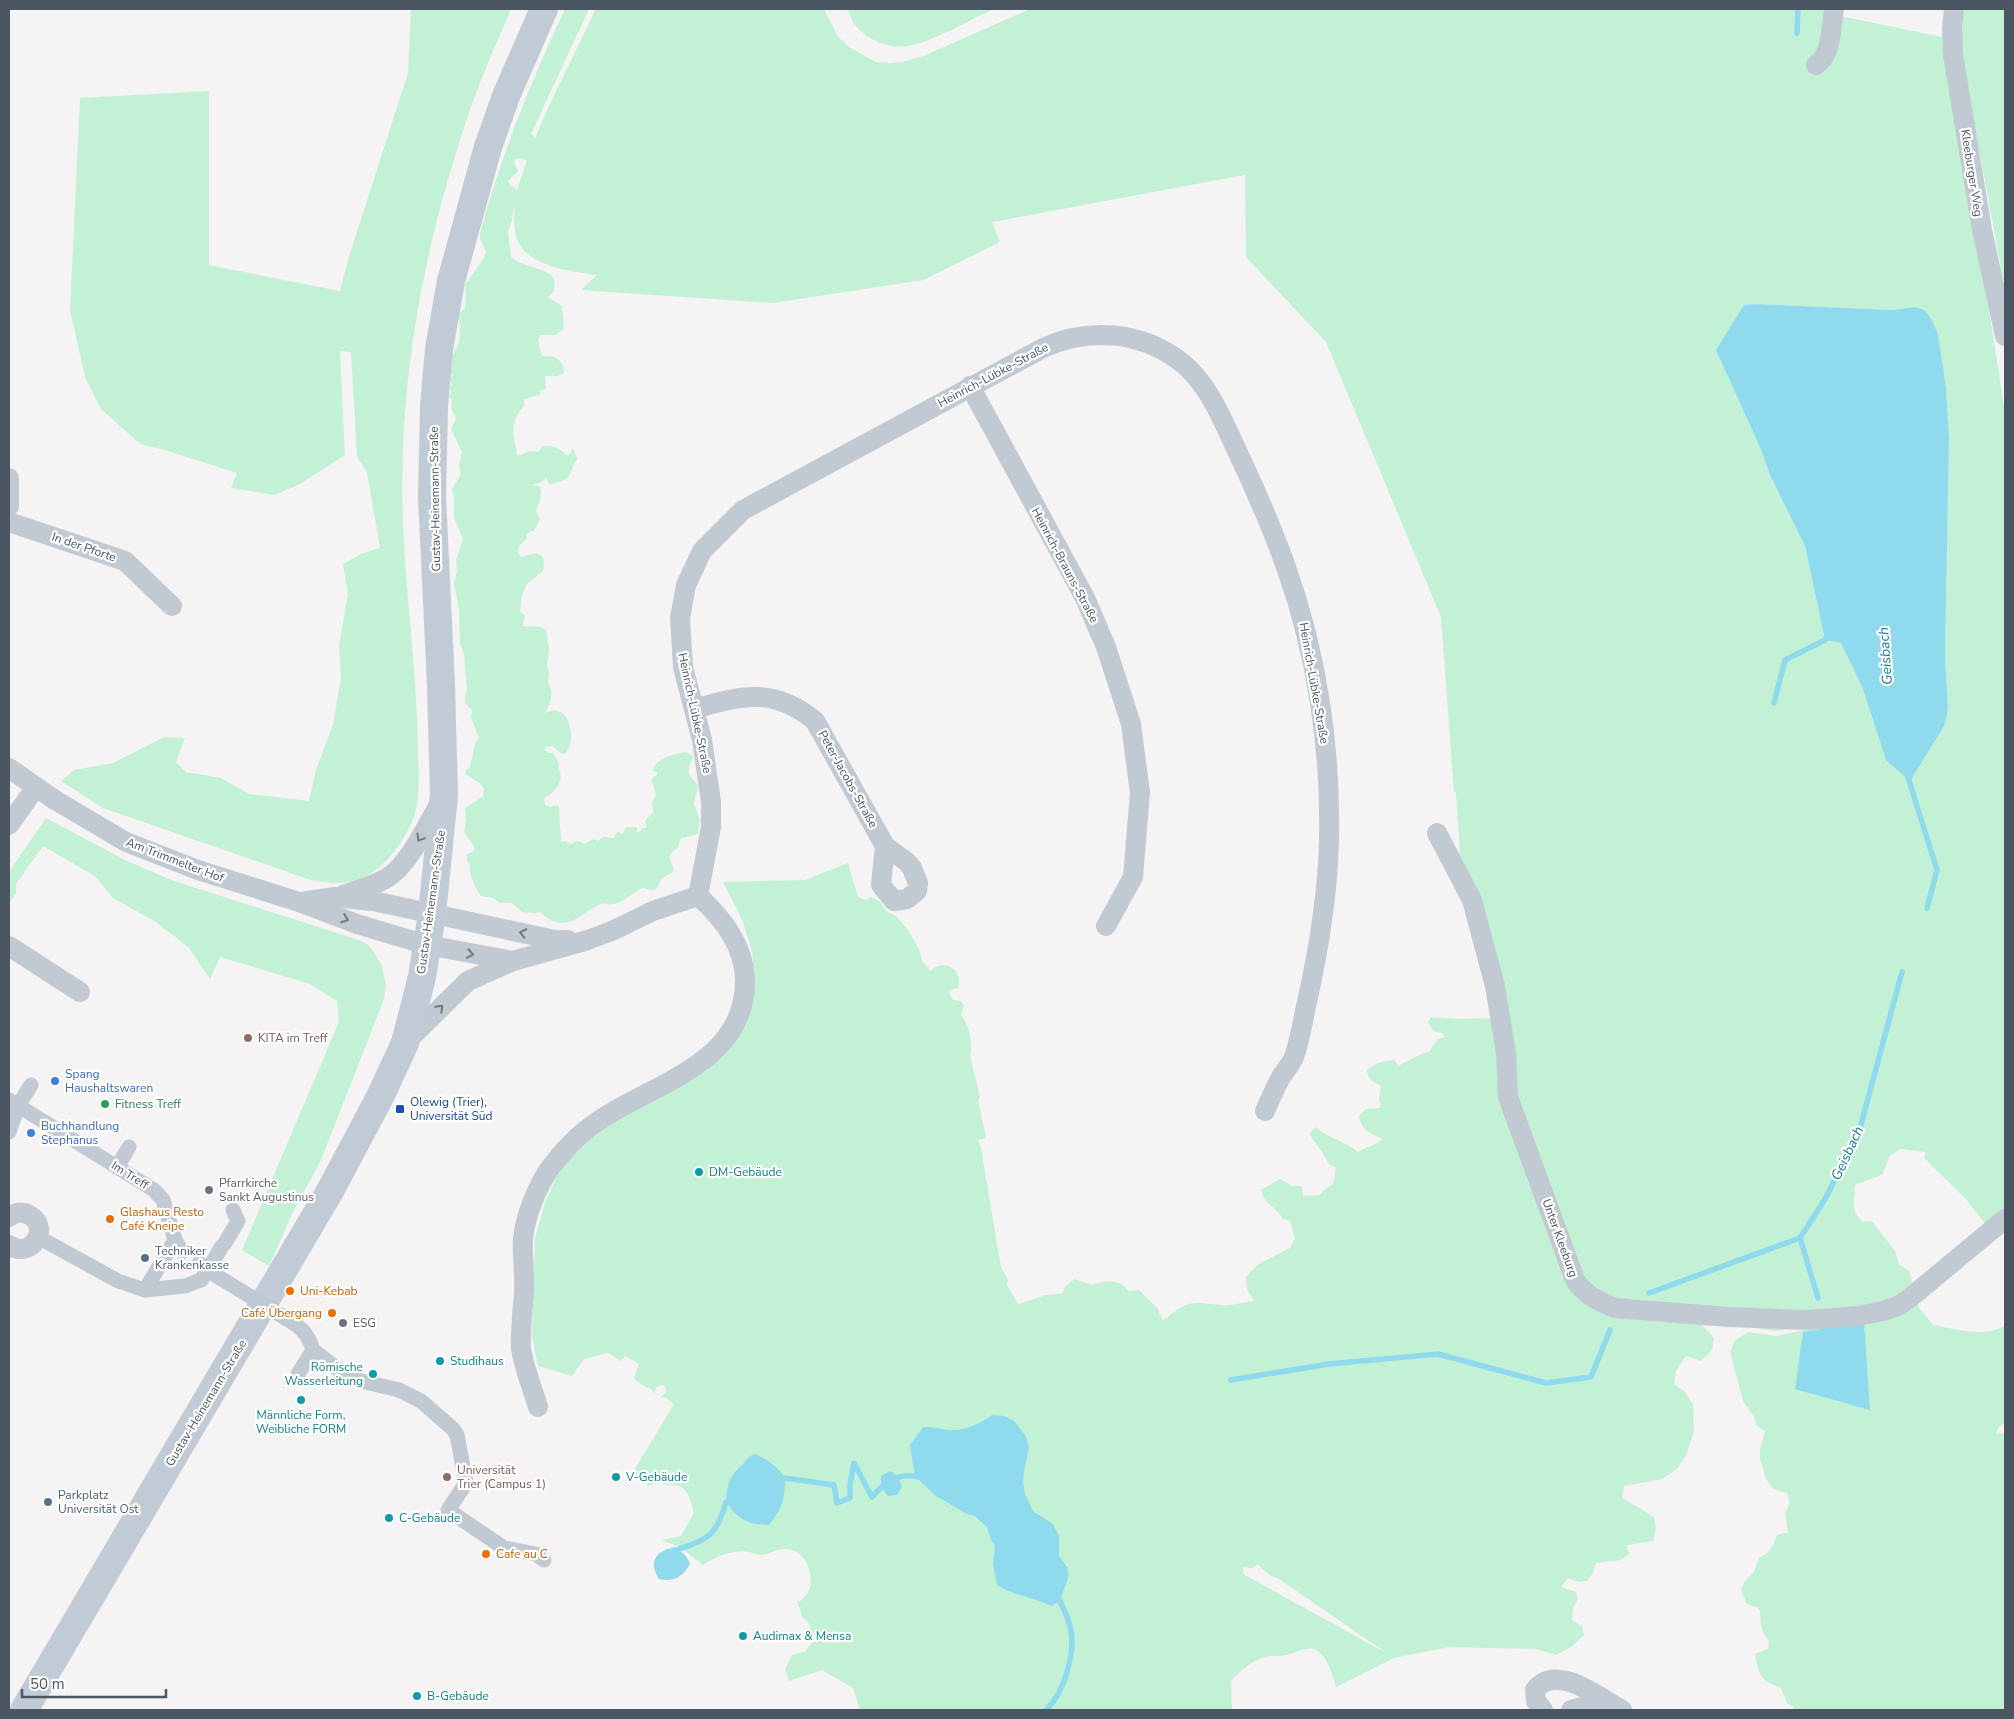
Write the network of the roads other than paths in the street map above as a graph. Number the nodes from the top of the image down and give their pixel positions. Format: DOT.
graph roads {
  1 [pos="544,9"];
  2 [pos="1834,9"];
  3 [pos="1954,9"];
  4 [pos="1816,65"];
  5 [pos="2005,336"];
  6 [pos="970,386"];
  7 [pos="9,478"];
  8 [pos="9,506"];
  9 [pos="9,522"];
  10 [pos="172,606"];
  11 [pos="694,709"];
  12 [pos="9,768"];
  13 [pos="36,787"];
  14 [pos="444,795"];
  15 [pos="9,825"];
  16 [pos="1437,833"];
  17 [pos="885,846"];
  18 [pos="698,896"];
  19 [pos="335,897"];
  20 [pos="300,902"];
  21 [pos="432,914"];
  22 [pos="1106,926"];
  23 [pos="588,940"];
  24 [pos="427,945"];
  25 [pos="9,946"];
  26 [pos="512,961"];
  27 [pos="80,992"];
  28 [pos="405,1043"];
  29 [pos="31,1085"];
  30 [pos="14,1103"];
  31 [pos="1265,1111"];
  32 [pos="9,1132"];
  33 [pos="129,1147"];
  34 [pos="117,1167"];
  35 [pos="233,1210"];
  36 [pos="9,1217"];
  37 [pos="2005,1219"];
  38 [pos="38,1237"];
  39 [pos="9,1245"];
  40 [pos="208,1269"];
  41 [pos="145,1290"];
  42 [pos="313,1350"];
  43 [pos="298,1374"];
  44 [pos="538,1407"];
  45 [pos="544,1560"];
  46 [pos="1617,1707"];
  47 [pos="24,1710"];
  48 [pos="1543,1710"];
  49 [pos="1571,1710"];
  1 -- 14 [label="main road, Gustav-Heinemann-Straße"];
  2 -- 4 [label="street"];
  3 -- 5 [label="street, Kleeburger Weg"];
  6 -- 11 [label="street, Heinrich-Lübke-Straße"];
  6 -- 22 [label="street, Heinrich-Brauns-Straße"];
  6 -- 31 [label="street, Heinrich-Lübke-Straße"];
  7 -- 8 [label="street"];
  9 -- 10 [label="street, In der Pforte"];
  11 -- 17 [label="street, Peter-Jacobs-Straße"];
  11 -- 18 [label="street, Heinrich-Lübke-Straße"];
  12 -- 13 [label="street, Am Trimmelter Hof"];
  13 -- 15 [label="street"];
  13 -- 20 [label="street, Am Trimmelter Hof"];
  14 -- 19 [label="street, Am Trimmelter Hof, one-way"];
  14 -- 21 [label="main road, Gustav-Heinemann-Straße"];
  16 -- 37 [label="street, Unter Kleeburg"];
  18 -- 23 [label="street"];
  18 -- 44 [label="street"];
  19 -- 20 [label="street, Am Trimmelter Hof"];
  19 -- 21 [label="street, Am Trimmelter Hof"];
  20 -- 24 [label="street, Am Trimmelter Hof, one-way"];
  23 -- 21 [label="street, one-way"];
  21 -- 24 [label="main road, Gustav-Heinemann-Straße"];
  23 -- 26 [label="street"];
  24 -- 26 [label="street, one-way"];
  24 -- 28 [label="main road, Gustav-Heinemann-Straße"];
  25 -- 27 [label="street"];
  28 -- 26 [label="street, one-way"];
  28 -- 47 [label="main road, Gustav-Heinemann-Straße"];
  29 -- 30 [label="street"];
  30 -- 32 [label="street"];
  30 -- 34 [label="street, Im Treff"];
  33 -- 34 [label="street"];
  34 -- 41 [label="street, Im Treff"];
  35 -- 40 [label="street"];
  36 -- 38 [label="street"];
  38 -- 39 [label="street"];
  38 -- 41 [label="street"];
  40 -- 41 [label="street"];
  40 -- 42 [label="street, bridge"];
  42 -- 43 [label="street"];
  42 -- 45 [label="street"];
  46 -- 48 [label="street"];
  46 -- 49 [label="street"];
}
